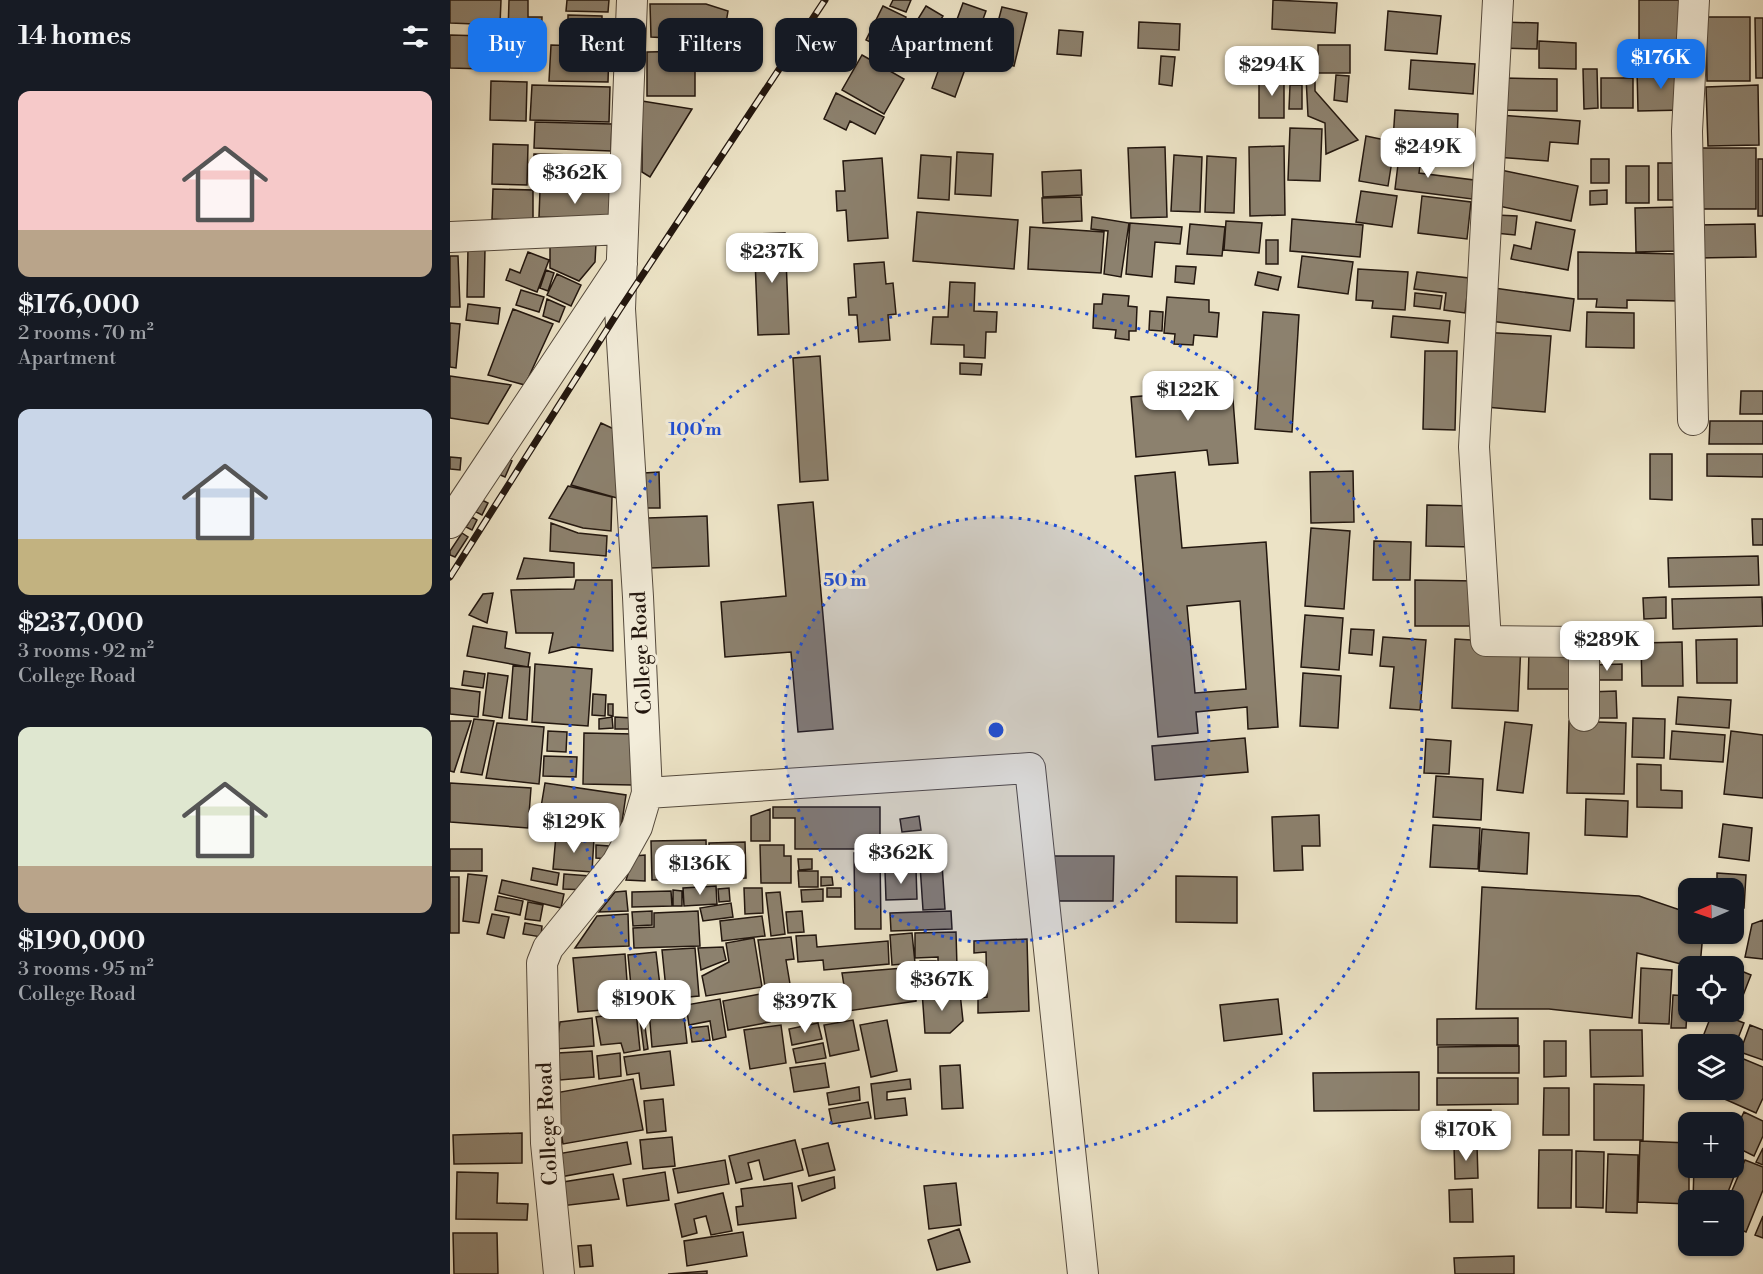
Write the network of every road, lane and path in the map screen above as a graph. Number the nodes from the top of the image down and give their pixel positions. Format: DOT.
graph roads {
  1 [pos="632,0"];
  2 [pos="1498,0"];
  3 [pos="1694,0"];
  4 [pos="623,230"];
  5 [pos="450,237"];
  6 [pos="622,264"];
  7 [pos="1693,420"];
  8 [pos="450,523"];
  9 [pos="1584,716"];
  10 [pos="647,793"];
  11 [pos="559,1274"];
  12 [pos="1083,1274"];
  1 -- 4 [label="street, College Road"];
  2 -- 9 [label="street"];
  3 -- 7 [label="street"];
  4 -- 5 [label="street"];
  4 -- 6 [label="street, College Road"];
  6 -- 8 [label="street"];
  6 -- 10 [label="street, College Road"];
  10 -- 11 [label="street, College Road"];
  10 -- 12 [label="street"];
}
